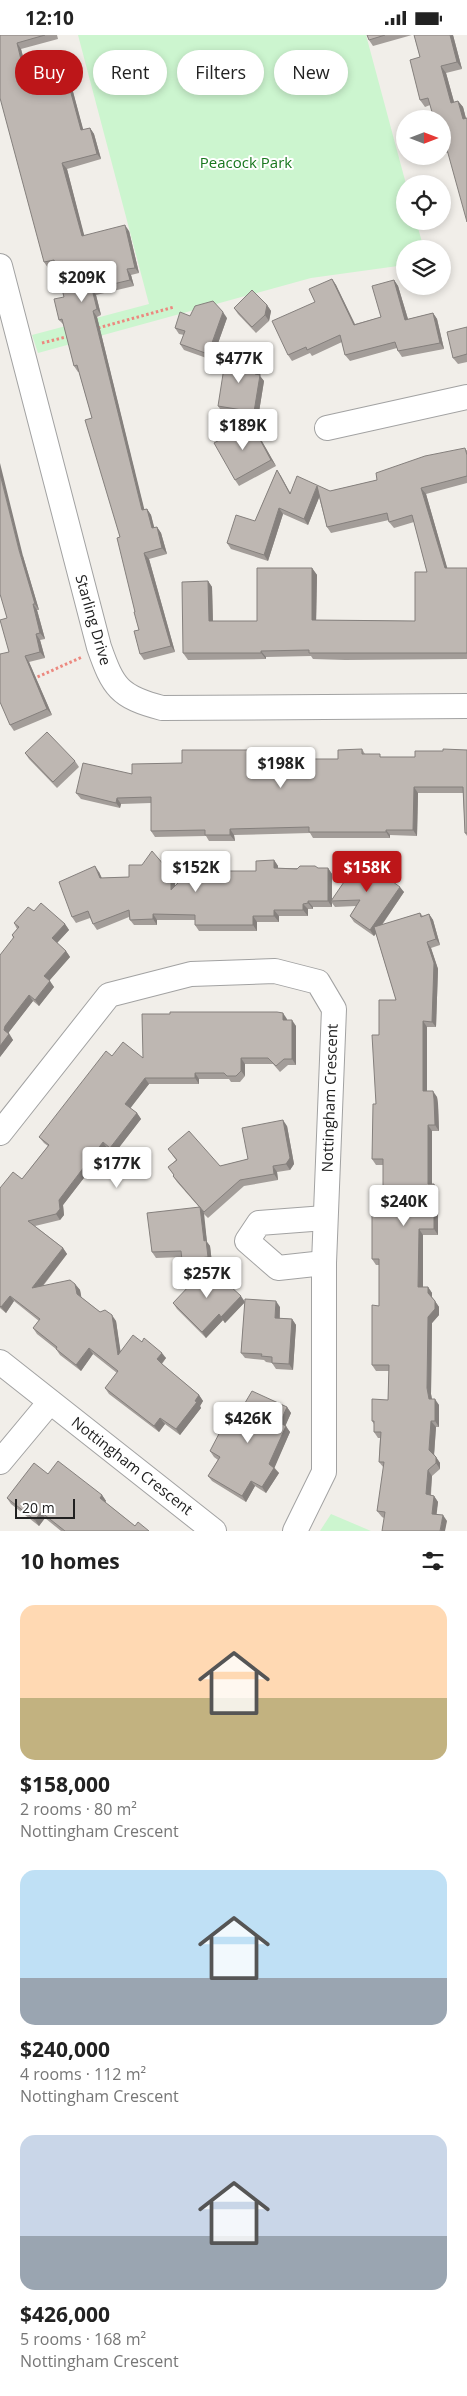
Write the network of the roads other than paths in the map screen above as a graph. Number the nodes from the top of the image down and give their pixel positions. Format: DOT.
graph roads {
  1 [pos="0,265"];
  2 [pos="467,397"];
  3 [pos="327,428"];
  4 [pos="467,706"];
  5 [pos="0,1133"];
  6 [pos="325,1218"];
  7 [pos="324,1263"];
  8 [pos="0,1362"];
  9 [pos="50,1402"];
  10 [pos="0,1462"];
  11 [pos="214,1531"];
  12 [pos="295,1531"];
  1 -- 4 [label="street, Starling Drive"];
  2 -- 3 [label="street"];
  5 -- 6 [label="street, Nottingham Crescent"];
  6 -- 7 [label="street, Nottingham Crescent"];
  6 -- 7 [label="street"];
  7 -- 12 [label="street, Nottingham Crescent"];
  8 -- 9 [label="street, Nottingham Crescent"];
  9 -- 10 [label="street"];
  9 -- 11 [label="street, Nottingham Crescent"];
}
